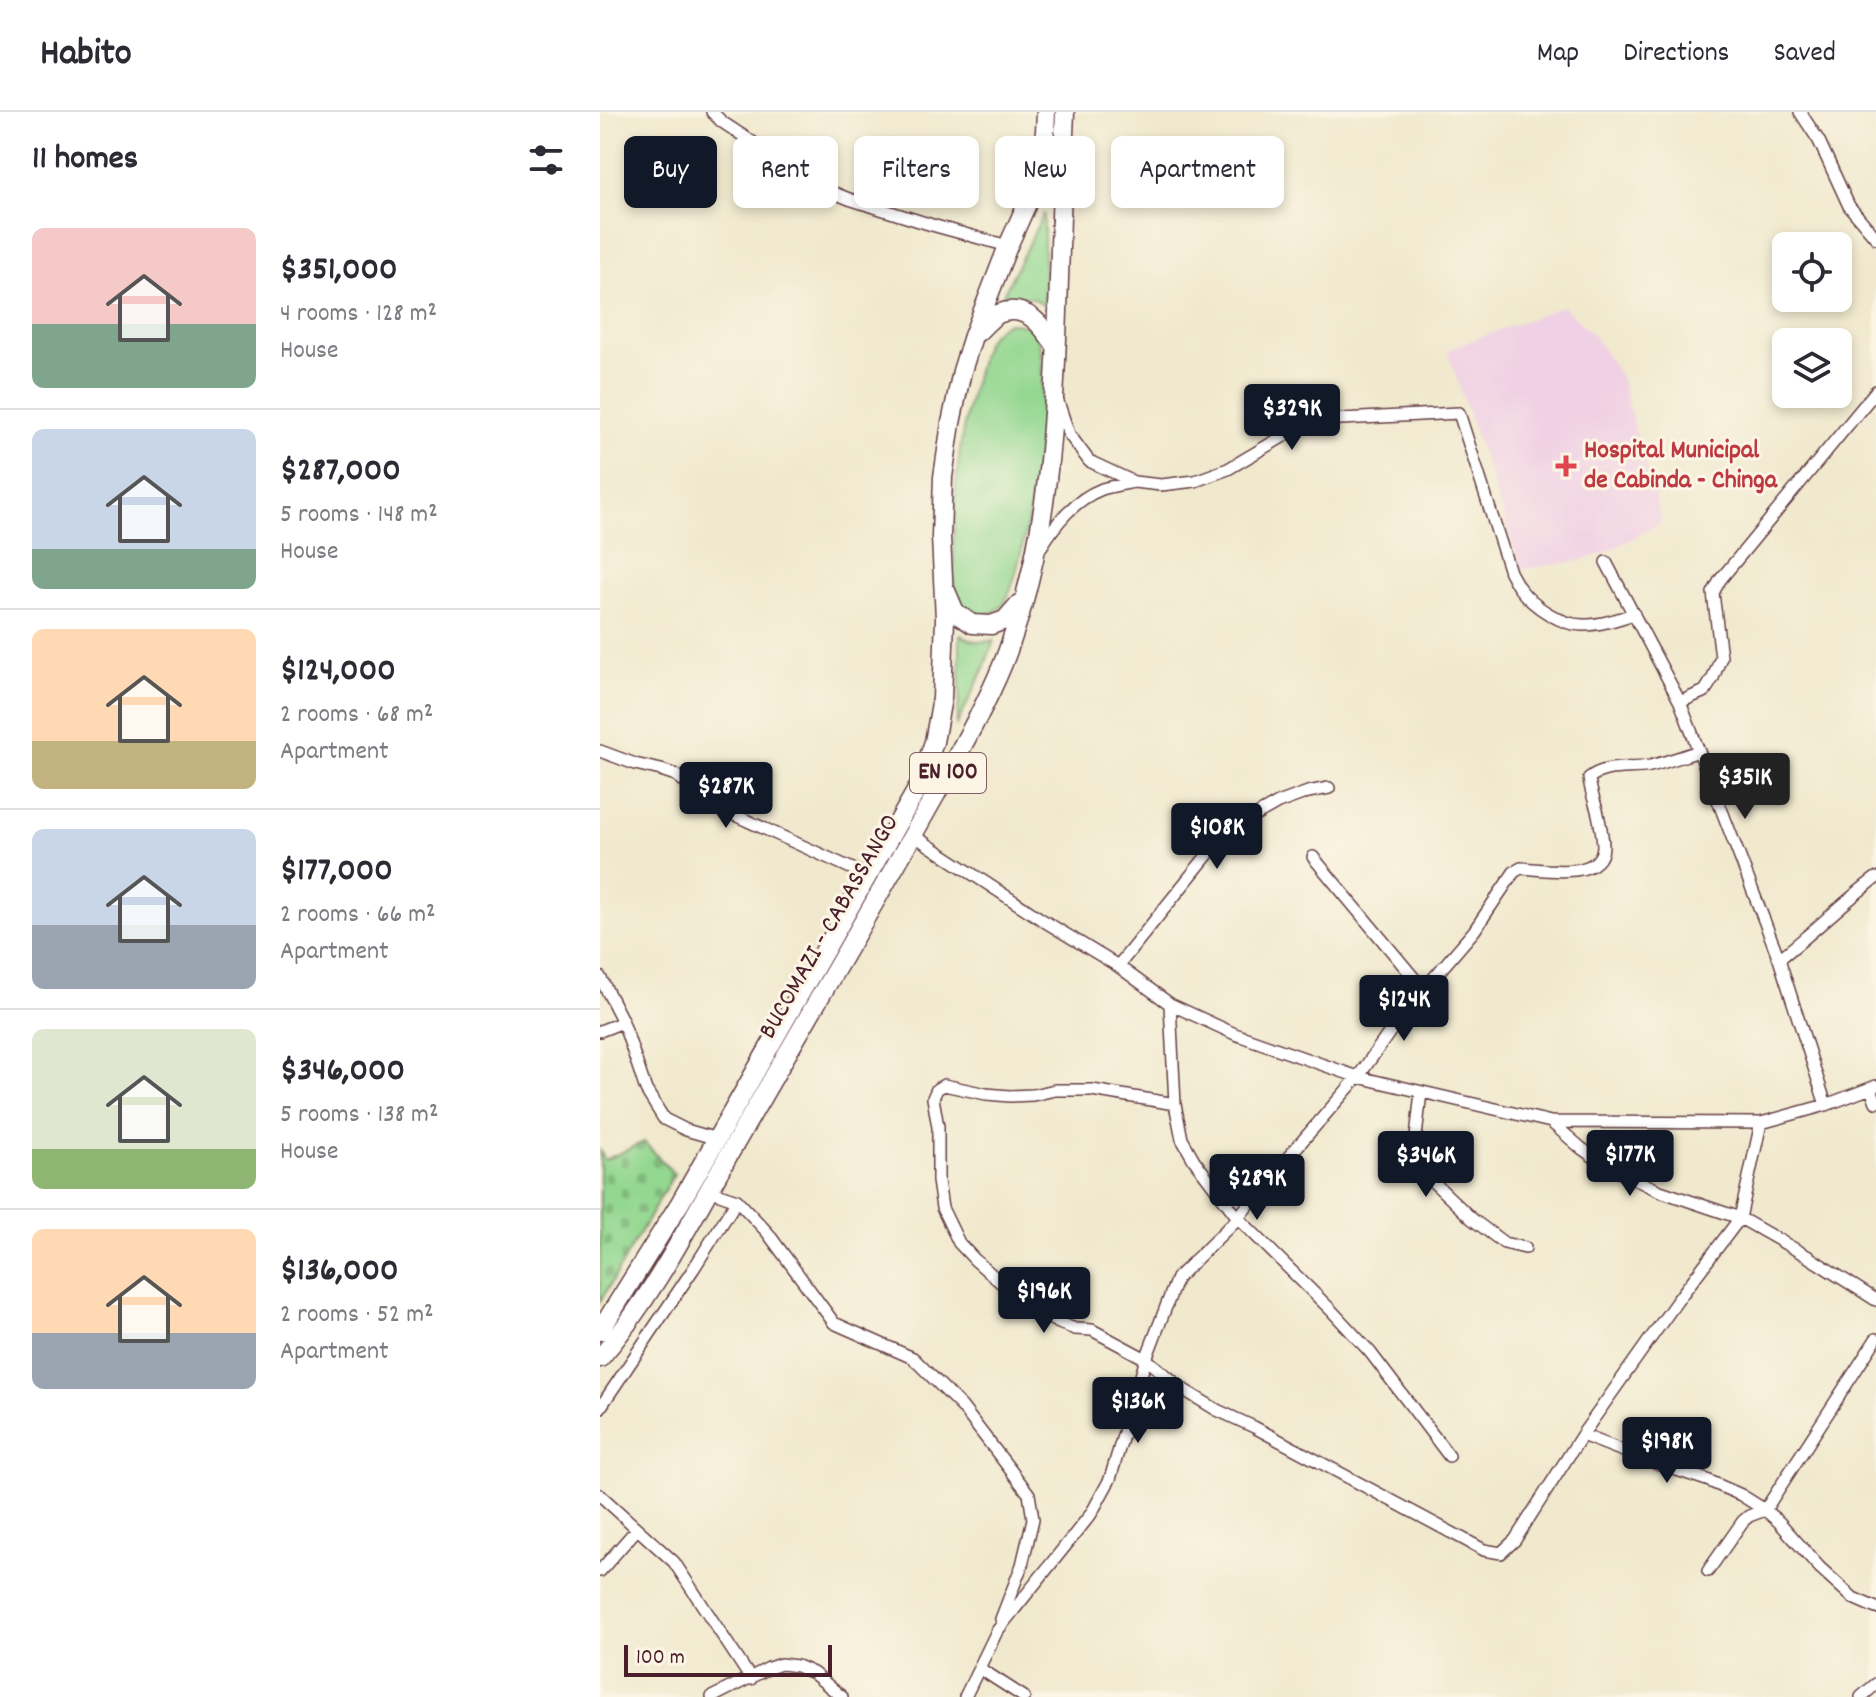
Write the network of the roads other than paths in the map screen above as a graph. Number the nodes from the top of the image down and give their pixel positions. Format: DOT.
graph roads {
  1 [pos="712,112"];
  2 [pos="1046,112"];
  3 [pos="1065,112"];
  4 [pos="1800,112"];
  5 [pos="1876,238"];
  6 [pos="1008,246"];
  7 [pos="973,336"];
  8 [pos="1056,346"];
  9 [pos="1054,390"];
  10 [pos="1876,391"];
  11 [pos="1134,482"];
  12 [pos="1035,558"];
  13 [pos="1606,562"];
  14 [pos="942,581"];
  15 [pos="1024,598"];
  16 [pos="1634,614"];
  17 [pos="1680,702"];
  18 [pos="600,751"];
  19 [pos="1699,751"];
  20 [pos="1329,788"];
  21 [pos="913,835"];
  22 [pos="1313,857"];
  23 [pos="868,876"];
  24 [pos="1876,878"];
  25 [pos="1779,959"];
  26 [pos="1118,966"];
  27 [pos="600,977"];
  28 [pos="1424,990"];
  29 [pos="1170,1004"];
  30 [pos="623,1022"];
  31 [pos="600,1031"];
  32 [pos="1358,1077"];
  33 [pos="1873,1088"];
  34 [pos="1421,1092"];
  35 [pos="1876,1102"];
  36 [pos="1175,1104"];
  37 [pos="1826,1105"];
  38 [pos="1551,1122"];
  39 [pos="1761,1123"];
  40 [pos="717,1139"];
  41 [pos="708,1190"];
  42 [pos="737,1200"];
  43 [pos="1238,1218"];
  44 [pos="1740,1218"];
  45 [pos="1525,1248"];
  46 [pos="1876,1300"];
  47 [pos="600,1331"];
  48 [pos="1876,1339"];
  49 [pos="600,1358"];
  50 [pos="1146,1359"];
  51 [pos="600,1408"];
  52 [pos="1582,1435"];
  53 [pos="1449,1456"];
  54 [pos="600,1495"];
  55 [pos="1765,1510"];
  56 [pos="637,1529"];
  57 [pos="600,1571"];
  58 [pos="1708,1571"];
  59 [pos="1876,1608"];
  60 [pos="997,1631"];
  61 [pos="979,1668"];
  62 [pos="751,1679"];
  63 [pos="1876,1684"];
  64 [pos="712,1697"];
  65 [pos="842,1697"];
  66 [pos="965,1697"];
  67 [pos="1024,1697"];
  68 [pos="1861,1697"];
  1 -- 6 [label="street"];
  2 -- 6 [label="main road, BUCOMAZI - CABASSANGO / EN 100"];
  3 -- 8 [label="main road, BUCOMAZI - CABASSANGO / EN 100"];
  4 -- 5 [label="street"];
  6 -- 7 [label="main road, BUCOMAZI - CABASSANGO / EN 100"];
  7 -- 8 [label="main road"];
  7 -- 14 [label="main road, BUCOMAZI - CABASSANGO / EN 100"];
  8 -- 9 [label="main road, BUCOMAZI - CABASSANGO / EN 100"];
  9 -- 11 [label="street"];
  9 -- 12 [label="main road, BUCOMAZI - CABASSANGO / EN 100"];
  10 -- 17 [label="street"];
  11 -- 12 [label="street"];
  11 -- 16 [label="street"];
  12 -- 15 [label="main road, BUCOMAZI - CABASSANGO / EN 100"];
  13 -- 16 [label="street"];
  14 -- 15 [label="main road"];
  14 -- 23 [label="main road, BUCOMAZI - CABASSANGO / EN 100"];
  15 -- 21 [label="main road, BUCOMAZI - CABASSANGO / EN 100"];
  16 -- 17 [label="street"];
  17 -- 19 [label="street"];
  18 -- 23 [label="street"];
  19 -- 25 [label="street"];
  19 -- 28 [label="street"];
  20 -- 26 [label="street"];
  21 -- 26 [label="street"];
  21 -- 41 [label="main road, BUCOMAZI - CABASSANGO / EN 100"];
  22 -- 28 [label="street"];
  23 -- 40 [label="main road, BUCOMAZI - CABASSANGO / EN 100"];
  24 -- 25 [label="street"];
  25 -- 37 [label="street"];
  26 -- 29 [label="street"];
  27 -- 30 [label="street"];
  28 -- 32 [label="street"];
  29 -- 32 [label="street"];
  29 -- 36 [label="street"];
  30 -- 31 [label="street"];
  30 -- 40 [label="street"];
  32 -- 34 [label="street"];
  32 -- 43 [label="street"];
  33 -- 35 [label="street"];
  33 -- 37 [label="street"];
  34 -- 38 [label="street"];
  34 -- 45 [label="street"];
  36 -- 43 [label="street"];
  36 -- 50 [label="street"];
  37 -- 39 [label="street"];
  38 -- 39 [label="street"];
  38 -- 44 [label="street"];
  39 -- 44 [label="street"];
  40 -- 47 [label="main road, BUCOMAZI - CABASSANGO / EN 100"];
  41 -- 42 [label="street"];
  41 -- 49 [label="main road, BUCOMAZI - CABASSANGO / EN 100"];
  42 -- 51 [label="street"];
  42 -- 60 [label="street"];
  43 -- 50 [label="street"];
  43 -- 53 [label="street"];
  44 -- 46 [label="street"];
  44 -- 52 [label="street"];
  48 -- 55 [label="street"];
  50 -- 52 [label="street"];
  50 -- 60 [label="street"];
  52 -- 55 [label="street"];
  54 -- 56 [label="street"];
  55 -- 58 [label="street"];
  55 -- 59 [label="street"];
  56 -- 57 [label="street"];
  56 -- 62 [label="street"];
  60 -- 61 [label="street"];
  61 -- 66 [label="street"];
  61 -- 67 [label="street"];
  62 -- 64 [label="street"];
  62 -- 65 [label="street"];
  63 -- 68 [label="street"];
}
